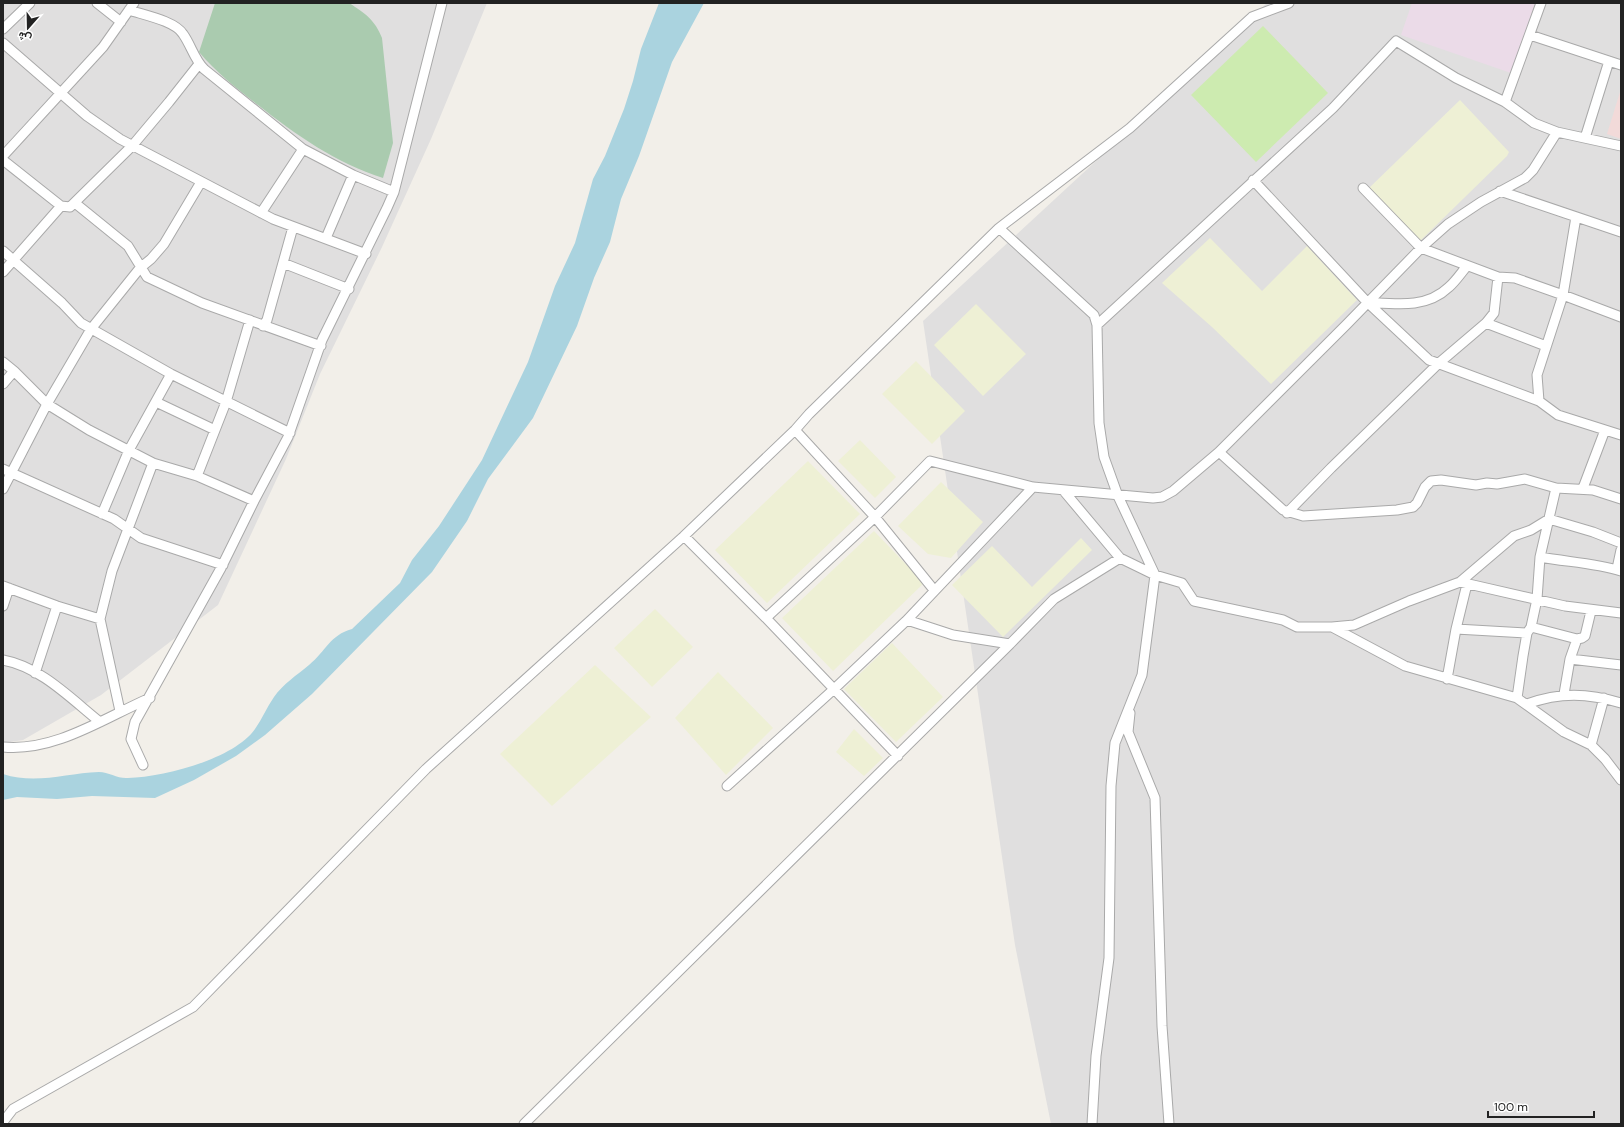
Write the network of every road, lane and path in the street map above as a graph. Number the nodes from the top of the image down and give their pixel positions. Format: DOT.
graph roads {
  1 [pos="30,3"];
  2 [pos="97,3"];
  3 [pos="442,3"];
  4 [pos="1288,3"];
  5 [pos="1541,3"];
  6 [pos="132,7"];
  7 [pos="121,22"];
  8 [pos="3,29"];
  9 [pos="1530,35"];
  10 [pos="3,43"];
  11 [pos="1609,61"];
  12 [pos="199,64"];
  13 [pos="1621,65"];
  14 [pos="60,94"];
  15 [pos="1505,102"];
  16 [pos="1557,132"];
  17 [pos="1586,138"];
  18 [pos="132,146"];
  19 [pos="1621,146"];
  20 [pos="303,149"];
  21 [pos="3,156"];
  22 [pos="3,160"];
  23 [pos="353,175"];
  24 [pos="1253,180"];
  25 [pos="200,182"];
  26 [pos="1363,188"];
  27 [pos="1500,190"];
  28 [pos="394,192"];
  29 [pos="75,203"];
  30 [pos="61,206"];
  31 [pos="261,213"];
  32 [pos="1576,217"];
  33 [pos="293,226"];
  34 [pos="999,228"];
  35 [pos="1621,232"];
  36 [pos="326,238"];
  37 [pos="1421,248"];
  38 [pos="3,251"];
  39 [pos="366,254"];
  40 [pos="15,260"];
  41 [pos="283,262"];
  42 [pos="1467,266"];
  43 [pos="140,268"];
  44 [pos="3,272"];
  45 [pos="1498,277"];
  46 [pos="349,288"];
  47 [pos="1564,295"];
  48 [pos="1367,302"];
  49 [pos="1621,317"];
  50 [pos="250,320"];
  51 [pos="1486,323"];
  52 [pos="1097,325"];
  53 [pos="263,326"];
  54 [pos="91,329"];
  55 [pos="321,346"];
  56 [pos="1546,346"];
  57 [pos="3,362"];
  58 [pos="1439,363"];
  59 [pos="14,370"];
  60 [pos="171,374"];
  61 [pos="3,384"];
  62 [pos="1539,401"];
  63 [pos="156,402"];
  64 [pos="226,402"];
  65 [pos="47,404"];
  66 [pos="215,430"];
  67 [pos="795,430"];
  68 [pos="1605,430"];
  69 [pos="290,433"];
  70 [pos="1621,435"];
  71 [pos="129,450"];
  72 [pos="1219,452"];
  73 [pos="153,463"];
  74 [pos="7,472"];
  75 [pos="197,476"];
  76 [pos="1033,488"];
  77 [pos="1556,488"];
  78 [pos="1583,488"];
  79 [pos="3,489"];
  80 [pos="1063,490"];
  81 [pos="1118,496"];
  82 [pos="1621,499"];
  83 [pos="254,501"];
  84 [pos="1287,513"];
  85 [pos="102,514"];
  86 [pos="875,517"];
  87 [pos="1549,519"];
  88 [pos="128,529"];
  89 [pos="684,536"];
  90 [pos="1621,543"];
  91 [pos="1621,550"];
  92 [pos="1540,557"];
  93 [pos="1120,558"];
  94 [pos="223,565"];
  95 [pos="1621,571"];
  96 [pos="1155,575"];
  97 [pos="1464,583"];
  98 [pos="6,587"];
  99 [pos="934,590"];
  100 [pos="1536,599"];
  101 [pos="3,606"];
  102 [pos="57,606"];
  103 [pos="1591,611"];
  104 [pos="1621,613"];
  105 [pos="766,618"];
  106 [pos="100,619"];
  107 [pos="907,620"];
  108 [pos="1332,627"];
  109 [pos="1456,629"];
  110 [pos="1529,630"];
  111 [pos="1577,640"];
  112 [pos="1010,644"];
  113 [pos="1570,659"];
  114 [pos="3,660"];
  115 [pos="1621,665"];
  116 [pos="35,673"];
  117 [pos="1447,679"];
  118 [pos="833,690"];
  119 [pos="1564,694"];
  120 [pos="150,698"];
  121 [pos="1517,698"];
  122 [pos="1604,698"];
  123 [pos="1131,702"];
  124 [pos="1621,703"];
  125 [pos="1527,704"];
  126 [pos="120,710"];
  127 [pos="100,722"];
  128 [pos="1591,745"];
  129 [pos="3,747"];
  130 [pos="898,756"];
  131 [pos="143,765"];
  132 [pos="1621,780"];
  133 [pos="727,786"];
  134 [pos="3,1122"];
  135 [pos="524,1124"];
  136 [pos="1092,1124"];
  137 [pos="1169,1124"];
  1 -- 8 [label="street"];
  2 -- 7 [label="street"];
  3 -- 28 [label="street"];
  4 -- 34 [label="street"];
  5 -- 9 [label="street"];
  6 -- 7 [label="street"];
  6 -- 12 [label="street"];
  7 -- 14 [label="street"];
  9 -- 11 [label="street"];
  9 -- 15 [label="street"];
  10 -- 14 [label="street"];
  11 -- 13 [label="street"];
  11 -- 17 [label="street"];
  12 -- 18 [label="street"];
  12 -- 20 [label="street"];
  14 -- 18 [label="street"];
  14 -- 21 [label="street"];
  15 -- 16 [label="street"];
  15 -- 24 [label="street"];
  16 -- 17 [label="street"];
  16 -- 27 [label="street"];
  17 -- 19 [label="street"];
  18 -- 25 [label="street"];
  18 -- 29 [label="street"];
  20 -- 23 [label="street"];
  20 -- 31 [label="street"];
  22 -- 30 [label="street"];
  23 -- 28 [label="street"];
  23 -- 36 [label="street"];
  24 -- 48 [label="street"];
  24 -- 52 [label="street"];
  25 -- 31 [label="street"];
  25 -- 43 [label="street"];
  26 -- 37 [label="street"];
  27 -- 32 [label="street"];
  27 -- 37 [label="street"];
  28 -- 39 [label="street"];
  29 -- 30 [label="street"];
  29 -- 43 [label="street"];
  30 -- 40 [label="street"];
  31 -- 33 [label="street"];
  32 -- 35 [label="street"];
  32 -- 47 [label="street"];
  33 -- 36 [label="street"];
  33 -- 41 [label="street"];
  34 -- 52 [label="street"];
  34 -- 67 [label="street"];
  36 -- 39 [label="street"];
  37 -- 42 [label="street"];
  37 -- 48 [label="street"];
  38 -- 40 [label="street"];
  39 -- 46 [label="street"];
  40 -- 44 [label="street"];
  40 -- 54 [label="street"];
  41 -- 46 [label="street"];
  41 -- 53 [label="street"];
  42 -- 45 [label="street"];
  42 -- 48 [label="street"];
  43 -- 50 [label="street"];
  43 -- 54 [label="street"];
  45 -- 47 [label="street"];
  45 -- 51 [label="street"];
  46 -- 55 [label="street"];
  47 -- 49 [label="street"];
  47 -- 56 [label="street"];
  48 -- 58 [label="street"];
  48 -- 72 [label="street"];
  50 -- 53 [label="street"];
  50 -- 64 [label="street"];
  51 -- 56 [label="street"];
  51 -- 58 [label="street"];
  52 -- 81 [label="street"];
  53 -- 55 [label="street"];
  54 -- 60 [label="street"];
  54 -- 65 [label="street"];
  55 -- 69 [label="street"];
  56 -- 62 [label="street"];
  57 -- 59 [label="street"];
  58 -- 62 [label="street"];
  58 -- 84 [label="street"];
  59 -- 61 [label="street"];
  59 -- 65 [label="street"];
  60 -- 63 [label="street"];
  60 -- 64 [label="street"];
  62 -- 68 [label="street"];
  63 -- 66 [label="street"];
  63 -- 71 [label="street"];
  64 -- 66 [label="street"];
  64 -- 69 [label="street"];
  65 -- 71 [label="street"];
  65 -- 74 [label="street"];
  66 -- 75 [label="street"];
  67 -- 86 [label="street"];
  67 -- 89 [label="street"];
  68 -- 70 [label="street"];
  68 -- 78 [label="street"];
  69 -- 83 [label="street"];
  71 -- 73 [label="street"];
  71 -- 85 [label="street"];
  72 -- 81 [label="street"];
  72 -- 84 [label="street"];
  73 -- 75 [label="street"];
  73 -- 88 [label="street"];
  74 -- 79 [label="street"];
  74 -- 85 [label="street"];
  75 -- 83 [label="street"];
  76 -- 80 [label="street"];
  76 -- 86 [label="street"];
  76 -- 99 [label="street"];
  77 -- 78 [label="street"];
  77 -- 84 [label="street"];
  77 -- 87 [label="street"];
  78 -- 82 [label="street"];
  80 -- 81 [label="street"];
  80 -- 93 [label="street"];
  81 -- 96 [label="street"];
  83 -- 94 [label="street"];
  85 -- 88 [label="street"];
  86 -- 99 [label="street"];
  86 -- 105 [label="street"];
  87 -- 90 [label="street"];
  87 -- 92 [label="street"];
  87 -- 97 [label="street"];
  88 -- 94 [label="street"];
  88 -- 106 [label="street"];
  89 -- 105 [label="street"];
  89 -- 134 [label="street"];
  91 -- 95 [label="street"];
  92 -- 95 [label="street"];
  92 -- 100 [label="street"];
  93 -- 96 [label="street"];
  93 -- 112 [label="street"];
  94 -- 120 [label="street"];
  96 -- 108 [label="street"];
  96 -- 123 [label="street"];
  97 -- 100 [label="street"];
  97 -- 108 [label="street"];
  97 -- 109 [label="street"];
  98 -- 101 [label="street"];
  98 -- 102 [label="street"];
  99 -- 107 [label="street"];
  100 -- 103 [label="street"];
  100 -- 110 [label="street"];
  102 -- 106 [label="street"];
  102 -- 116 [label="street"];
  103 -- 104 [label="street"];
  103 -- 111 [label="street"];
  105 -- 118 [label="street"];
  106 -- 126 [label="street"];
  107 -- 112 [label="street"];
  107 -- 118 [label="street"];
  108 -- 117 [label="street"];
  109 -- 110 [label="street"];
  109 -- 117 [label="street"];
  110 -- 111 [label="street"];
  110 -- 121 [label="street"];
  111 -- 113 [label="street"];
  112 -- 130 [label="street"];
  113 -- 115 [label="street"];
  113 -- 119 [label="street"];
  114 -- 116 [label="street"];
  116 -- 127 [label="street"];
  117 -- 121 [label="street"];
  118 -- 130 [label="street"];
  118 -- 133 [label="street"];
  119 -- 122 [label="street"];
  119 -- 125 [label="street"];
  120 -- 126 [label="street"];
  120 -- 131 [label="street"];
  121 -- 125 [label="street"];
  122 -- 124 [label="street"];
  122 -- 128 [label="street"];
  123 -- 136 [label="street"];
  123 -- 137 [label="street"];
  125 -- 128 [label="street"];
  126 -- 127 [label="street"];
  127 -- 129 [label="street"];
  128 -- 132 [label="street"];
  130 -- 135 [label="street"];
}
